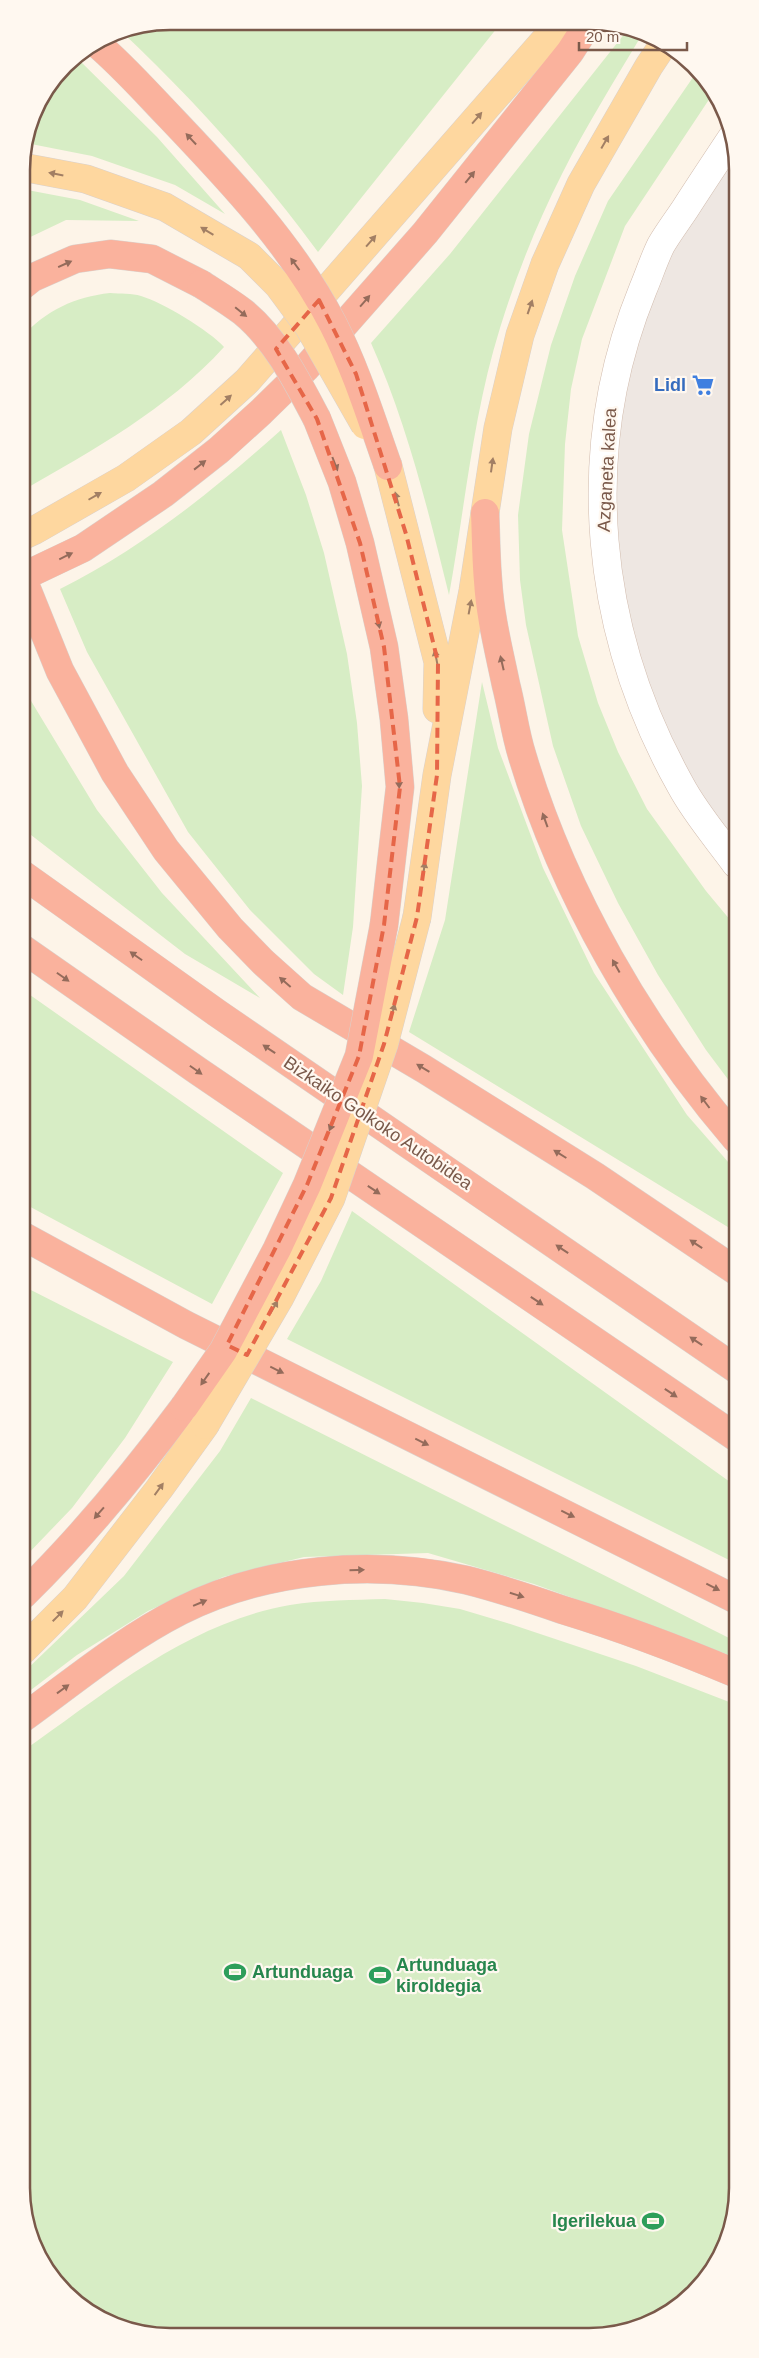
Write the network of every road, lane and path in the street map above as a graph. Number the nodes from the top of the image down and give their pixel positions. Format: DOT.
graph roads {
  1 [pos="554,30"];
  2 [pos="584,30"];
  3 [pos="101,48"];
  4 [pos="660,50"];
  5 [pos="727,146"];
  6 [pos="30,168"];
  7 [pos="30,280"];
  8 [pos="388,466"];
  9 [pos="485,513"];
  10 [pos="30,532"];
  11 [pos="30,573"];
  12 [pos="30,597"];
  13 [pos="30,620"];
  14 [pos="60,671"];
  15 [pos="437,775"];
  16 [pos="729,854"];
  17 [pos="30,880"];
  18 [pos="30,955"];
  19 [pos="729,1131"];
  20 [pos="30,1240"];
  21 [pos="30,1260"];
  22 [pos="729,1266"];
  23 [pos="186,1325"];
  24 [pos="729,1364"];
  25 [pos="729,1433"];
  26 [pos="30,1588"];
  27 [pos="729,1596"];
  28 [pos="30,1643"];
  29 [pos="729,1671"];
  30 [pos="30,1714"];
  10 -- 1 [label="main road, one-way"];
  11 -- 2 [label="highway, one-way"];
  8 -- 3 [label="highway, one-way, bridge"];
  9 -- 4 [label="main road, one-way"];
  5 -- 16 [label="street, Azganeta kalea"];
  8 -- 6 [label="main road, one-way, bridge"];
  7 -- 26 [label="highway, one-way, bridge"];
  15 -- 8 [label="main road, one-way"];
  15 -- 9 [label="main road, one-way"];
  19 -- 9 [label="highway, one-way"];
  12 -- 14 [label="highway"];
  13 -- 14 [label="main road"];
  22 -- 14 [label="highway, one-way"];
  28 -- 15 [label="main road, one-way, bridge"];
  24 -- 17 [label="highway, Bizkaiko Golkoko Autobidea, one-way"];
  18 -- 25 [label="highway, one-way"];
  20 -- 23 [label="highway"];
  21 -- 23 [label="highway"];
  23 -- 27 [label="highway, one-way"];
  30 -- 29 [label="highway, one-way"];
}
